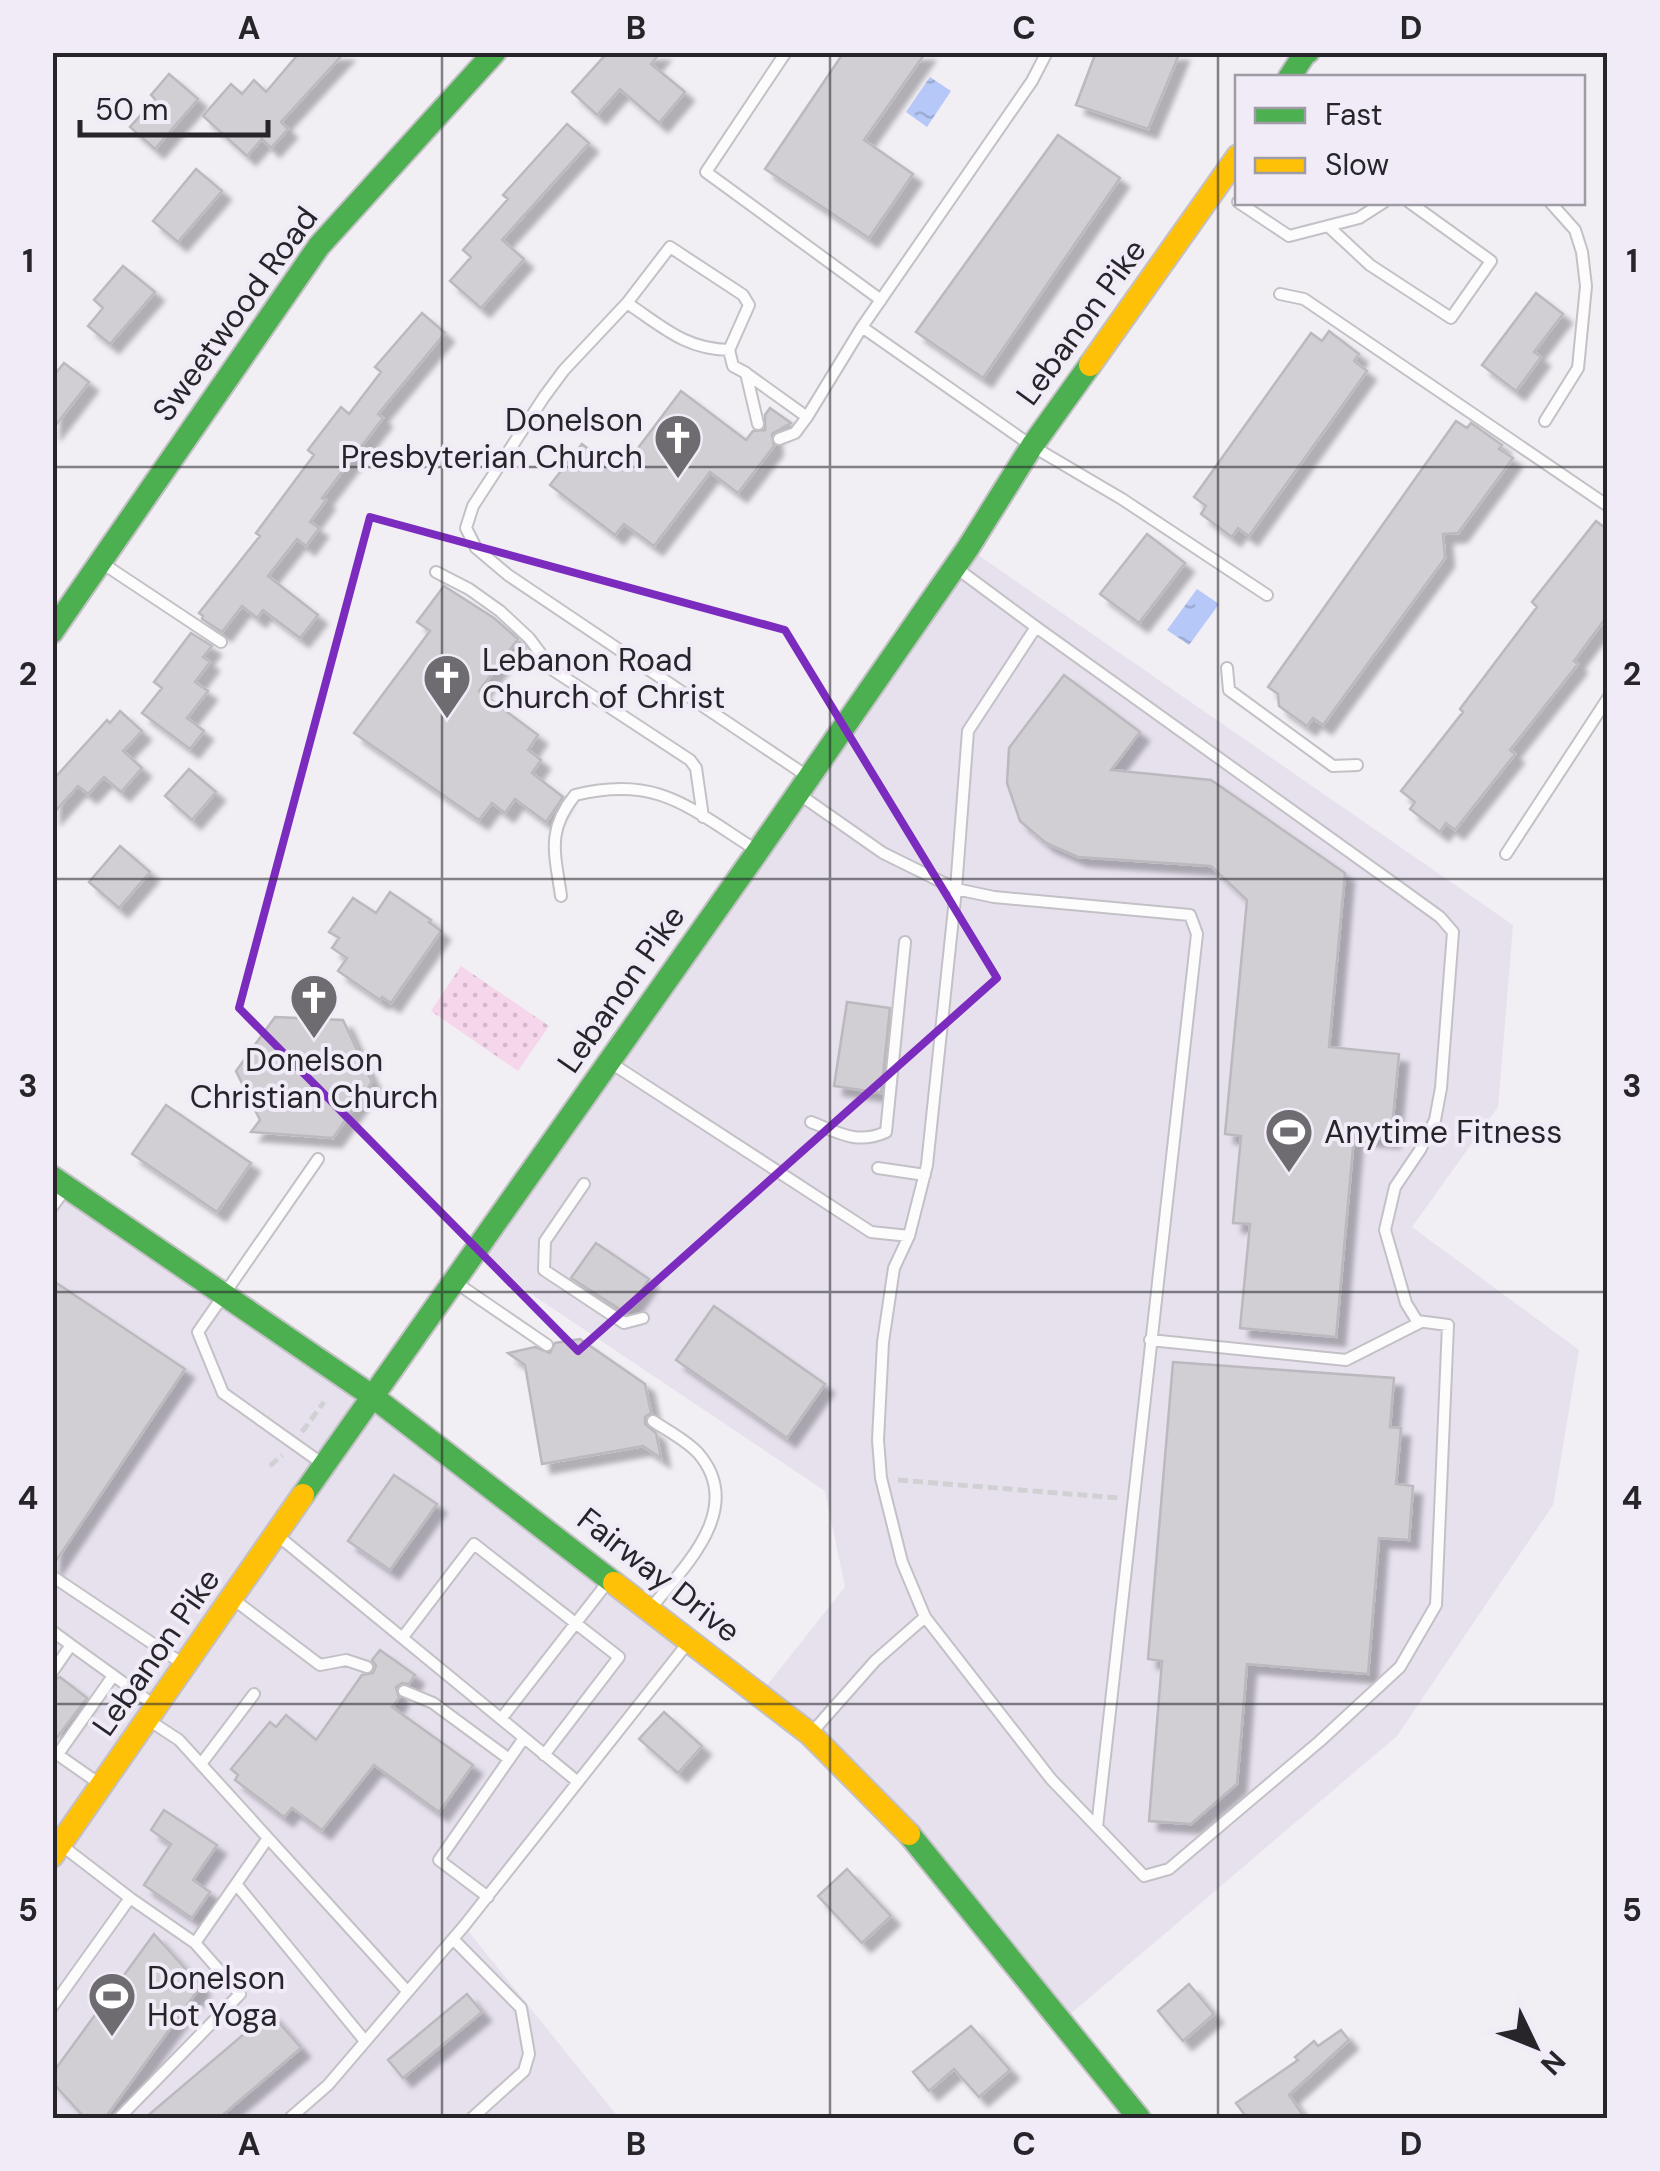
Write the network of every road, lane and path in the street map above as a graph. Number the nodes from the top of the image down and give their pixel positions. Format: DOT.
graph roads {
  1 [pos="495,52"];
  2 [pos="786,52"];
  3 [pos="1047,52"];
  4 [pos="1306,53"];
  5 [pos="1291,75"];
  6 [pos="1235,160"];
  7 [pos="1216,188"];
  8 [pos="1235,200"];
  9 [pos="1242,205"];
  10 [pos="1380,205"];
  11 [pos="1414,205"];
  12 [pos="1553,205"];
  13 [pos="1328,226"];
  14 [pos="1280,294"];
  15 [pos="882,300"];
  16 [pos="627,303"];
  17 [pos="862,327"];
  18 [pos="729,350"];
  19 [pos="746,373"];
  20 [pos="807,417"];
  21 [pos="1544,422"];
  22 [pos="758,424"];
  23 [pos="779,439"];
  24 [pos="1032,446"];
  25 [pos="1608,506"];
  26 [pos="100,562"];
  27 [pos="954,567"];
  28 [pos="436,572"];
  29 [pos="1267,595"];
  30 [pos="1036,627"];
  31 [pos="52,632"];
  32 [pos="221,642"];
  33 [pos="1226,668"];
  34 [pos="1608,698"];
  35 [pos="1357,765"];
  36 [pos="804,785"];
  37 [pos="703,816"];
  38 [pos="758,851"];
  39 [pos="1506,854"];
  40 [pos="956,888"];
  41 [pos="561,896"];
  42 [pos="905,942"];
  43 [pos="610,1062"];
  44 [pos="811,1122"];
  45 [pos="318,1159"];
  46 [pos="878,1168"];
  47 [pos="925,1175"];
  48 [pos="60,1182"];
  49 [pos="584,1184"];
  50 [pos="52,1208"];
  51 [pos="910,1236"];
  52 [pos="454,1282"];
  53 [pos="224,1295"];
  54 [pos="643,1318"];
  55 [pos="1421,1322"];
  56 [pos="1150,1340"];
  57 [pos="547,1345"];
  58 [pos="372,1396"];
  59 [pos="654,1421"];
  60 [pos="325,1465"];
  61 [pos="898,1480"];
  62 [pos="1132,1499"];
  63 [pos="276,1535"];
  64 [pos="52,1576"];
  65 [pos="610,1578"];
  66 [pos="232,1599"];
  67 [pos="651,1609"];
  68 [pos="925,1617"];
  69 [pos="576,1623"];
  70 [pos="52,1631"];
  71 [pos="403,1638"];
  72 [pos="690,1639"];
  73 [pos="72,1645"];
  74 [pos="186,1665"];
  75 [pos="368,1667"];
  76 [pos="52,1671"];
  77 [pos="112,1676"];
  78 [pos="404,1691"];
  79 [pos="254,1694"];
  80 [pos="153,1714"];
  81 [pos="501,1719"];
  82 [pos="810,1734"];
  83 [pos="524,1738"];
  84 [pos="55,1752"];
  85 [pos="544,1754"];
  86 [pos="509,1758"];
  87 [pos="201,1764"];
  88 [pos="578,1782"];
  89 [pos="102,1785"];
  90 [pos="1097,1827"];
  91 [pos="268,1838"];
  92 [pos="55,1850"];
  93 [pos="236,1884"];
  94 [pos="488,1897"];
  95 [pos="130,1898"];
  96 [pos="453,1939"];
  97 [pos="194,1943"];
  98 [pos="407,1991"];
  99 [pos="52,2006"];
  100 [pos="365,2041"];
  101 [pos="119,2118"];
  102 [pos="290,2118"];
  103 [pos="472,2118"];
  104 [pos="1138,2118"];
  1 -- 26 [label="street, Sweetwood Road"];
  2 -- 15 [label="lane"];
  3 -- 15 [label="lane"];
  4 -- 5 [label="street"];
  6 -- 7 [label="street, Lebanon Pike"];
  7 -- 8 [label="lane"];
  7 -- 24 [label="street, Lebanon Pike"];
  9 -- 13 [label="lane"];
  10 -- 13 [label="lane"];
  11 -- 13 [label="lane"];
  12 -- 21 [label="lane"];
  14 -- 25 [label="lane"];
  15 -- 17 [label="lane"];
  16 -- 18 [label="lane"];
  16 -- 18 [label="lane"];
  16 -- 36 [label="lane"];
  17 -- 20 [label="lane"];
  17 -- 24 [label="lane"];
  18 -- 19 [label="lane"];
  19 -- 20 [label="lane"];
  19 -- 22 [label="lane"];
  20 -- 23 [label="lane"];
  24 -- 27 [label="street, Lebanon Pike"];
  24 -- 29 [label="lane"];
  26 -- 31 [label="street, Sweetwood Road"];
  26 -- 32 [label="lane"];
  27 -- 30 [label="lane"];
  27 -- 36 [label="street, Lebanon Pike"];
  28 -- 37 [label="lane"];
  30 -- 40 [label="lane"];
  30 -- 55 [label="lane"];
  33 -- 35 [label="lane"];
  34 -- 39 [label="lane"];
  36 -- 38 [label="street, Lebanon Pike"];
  36 -- 40 [label="lane"];
  37 -- 38 [label="lane"];
  37 -- 41 [label="lane"];
  38 -- 43 [label="street, Lebanon Pike"];
  40 -- 47 [label="lane"];
  40 -- 56 [label="lane"];
  42 -- 44 [label="lane"];
  43 -- 51 [label="lane"];
  43 -- 52 [label="street, Lebanon Pike"];
  45 -- 53 [label="lane"];
  46 -- 47 [label="lane"];
  47 -- 51 [label="lane"];
  48 -- 50 [label="lane"];
  48 -- 53 [label="street, Fairway Drive"];
  49 -- 54 [label="lane"];
  51 -- 68 [label="lane"];
  52 -- 57 [label="lane"];
  52 -- 58 [label="street, Lebanon Pike"];
  53 -- 58 [label="street, Fairway Drive"];
  53 -- 60 [label="lane"];
  55 -- 56 [label="lane"];
  55 -- 90 [label="lane"];
  56 -- 62 [label="lane"];
  58 -- 60 [label="street, Lebanon Pike"];
  58 -- 65 [label="street, Fairway Drive"];
  59 -- 67 [label="lane"];
  60 -- 63 [label="street, Lebanon Pike"];
  61 -- 62 [label="path"];
  62 -- 90 [label="lane"];
  63 -- 66 [label="street, Lebanon Pike"];
  63 -- 71 [label="lane"];
  64 -- 74 [label="lane"];
  65 -- 67 [label="street, Fairway Drive"];
  65 -- 69 [label="lane"];
  66 -- 74 [label="street, Lebanon Pike"];
  66 -- 75 [label="lane"];
  67 -- 72 [label="street, Fairway Drive"];
  68 -- 82 [label="lane"];
  68 -- 90 [label="lane"];
  69 -- 71 [label="lane"];
  69 -- 81 [label="lane"];
  69 -- 85 [label="lane"];
  70 -- 73 [label="lane"];
  71 -- 81 [label="lane"];
  72 -- 82 [label="street, Fairway Drive"];
  72 -- 88 [label="lane"];
  73 -- 76 [label="lane"];
  73 -- 77 [label="lane"];
  74 -- 80 [label="street, Lebanon Pike"];
  77 -- 80 [label="lane"];
  77 -- 84 [label="lane"];
  78 -- 86 [label="lane"];
  79 -- 87 [label="lane"];
  80 -- 87 [label="lane"];
  80 -- 89 [label="street, Lebanon Pike"];
  81 -- 83 [label="lane"];
  82 -- 104 [label="street, Fairway Drive"];
  83 -- 85 [label="lane"];
  83 -- 86 [label="lane"];
  84 -- 89 [label="lane"];
  85 -- 88 [label="lane"];
  86 -- 94 [label="lane"];
  87 -- 91 [label="lane"];
  88 -- 94 [label="lane"];
  89 -- 92 [label="street, Lebanon Pike"];
  91 -- 93 [label="lane"];
  91 -- 98 [label="lane"];
  92 -- 95 [label="lane"];
  93 -- 97 [label="lane"];
  93 -- 100 [label="lane"];
  94 -- 96 [label="lane"];
  95 -- 97 [label="lane"];
  95 -- 99 [label="lane"];
  96 -- 98 [label="lane"];
  96 -- 103 [label="lane"];
  97 -- 101 [label="lane"];
  98 -- 100 [label="lane"];
  100 -- 102 [label="lane"];
}
